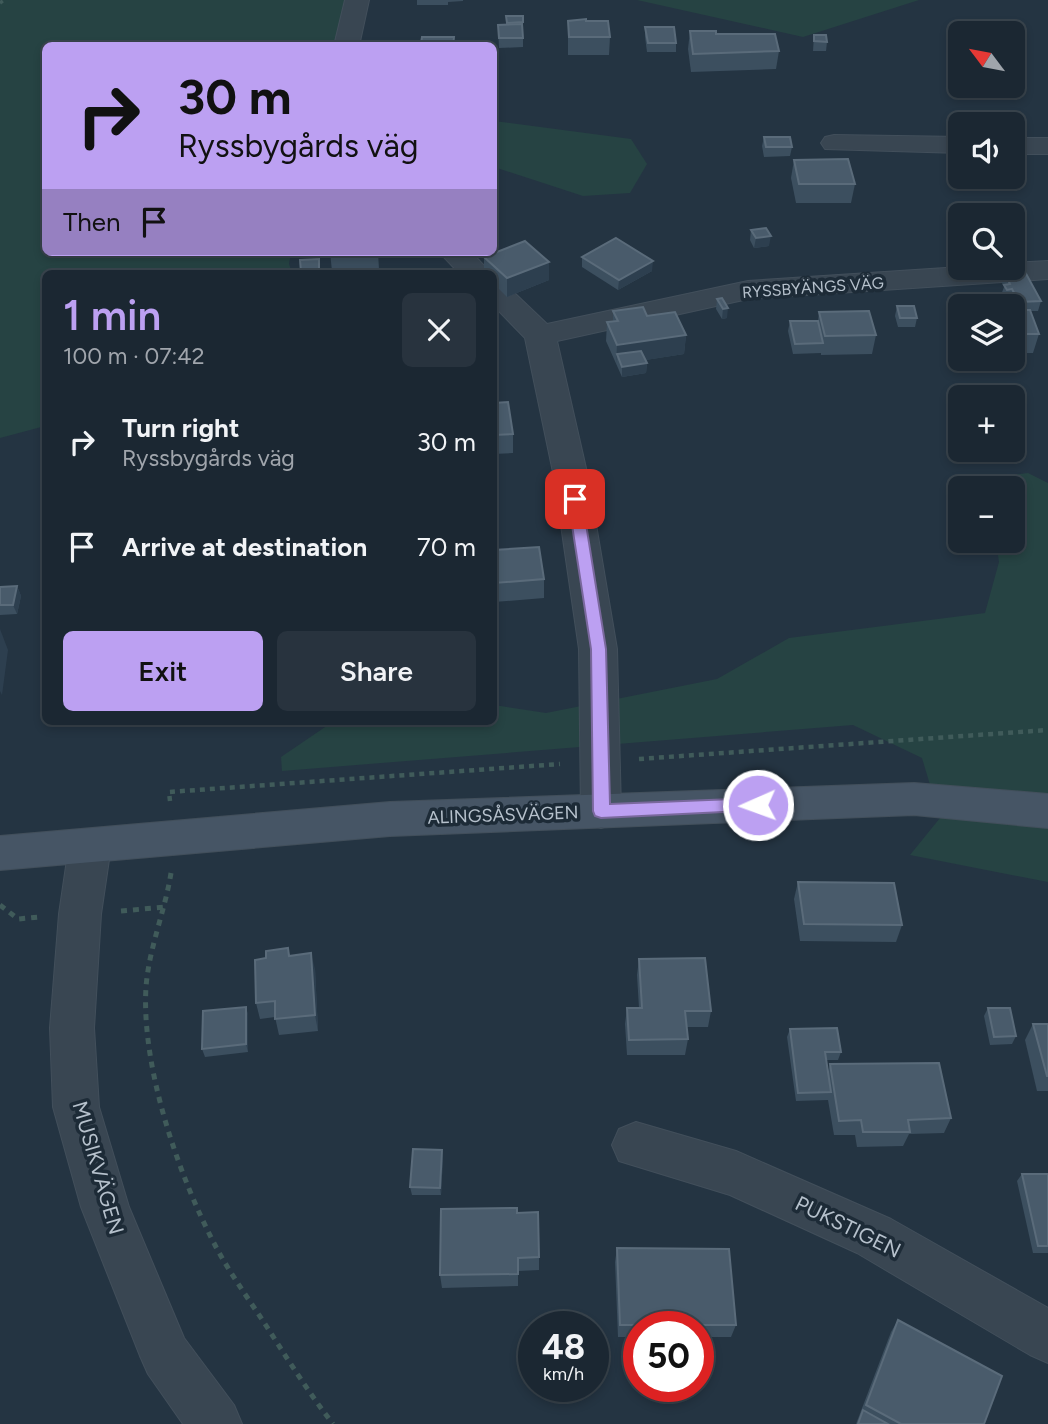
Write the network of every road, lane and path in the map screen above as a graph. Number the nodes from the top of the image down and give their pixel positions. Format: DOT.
graph roads {
  1 [pos="4,0"];
  2 [pos="357,0"];
  3 [pos="0,3"];
  4 [pos="347,42"];
  5 [pos="834,144"];
  6 [pos="948,145"];
  7 [pos="1025,146"];
  8 [pos="1048,146"];
  9 [pos="458,256"];
  10 [pos="473,270"];
  11 [pos="1048,270"];
  12 [pos="497,293"];
  13 [pos="540,335"];
  14 [pos="601,811"];
  15 [pos="1048,811"];
  16 [pos="171,838"];
  17 [pos="90,846"];
  18 [pos="0,853"];
  19 [pos="636,1145"];
  20 [pos="1048,1337"];
  21 [pos="215,1424"];
  22 [pos="333,1424"];
  1 -- 3 [label="path"];
  2 -- 4 [label="street"];
  5 -- 6 [label="street"];
  7 -- 8 [label="street"];
  9 -- 10 [label="street"];
  11 -- 13 [label="street, RYSSBYÄNGS VÄG"];
  12 -- 13 [label="street"];
  13 -- 14 [label="street"];
  14 -- 15 [label="main road, ALINGSÅSVÄGEN"];
  14 -- 16 [label="main road, ALINGSÅSVÄGEN"];
  16 -- 17 [label="main road, ALINGSÅSVÄGEN"];
  16 -- 22 [label="path"];
  17 -- 18 [label="main road, ALINGSÅSVÄGEN"];
  17 -- 21 [label="street, MUSIKVÄGEN"];
  19 -- 20 [label="street, PUKSTIGEN"];
}
